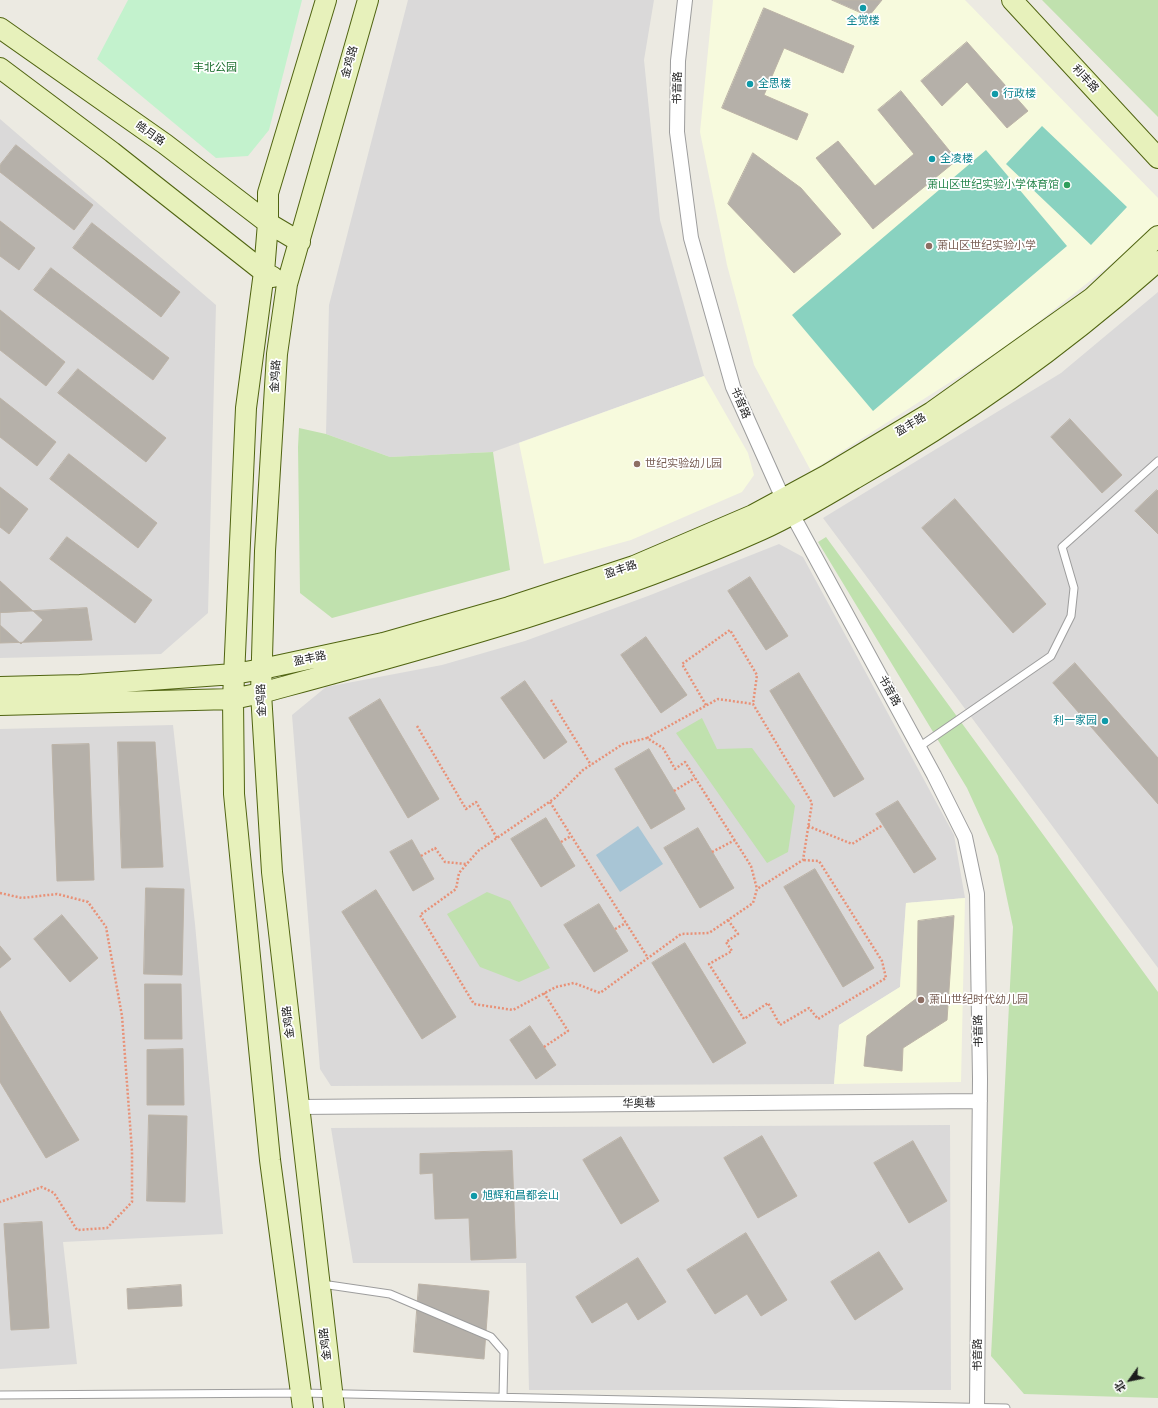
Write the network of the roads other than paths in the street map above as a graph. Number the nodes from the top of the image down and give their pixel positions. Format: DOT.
graph roads {
  1 [pos="326,0"];
  2 [pos="368,0"];
  3 [pos="685,0"];
  4 [pos="1012,0"];
  5 [pos="0,28"];
  6 [pos="0,68"];
  7 [pos="1158,158"];
  8 [pos="268,223"];
  9 [pos="1158,236"];
  10 [pos="300,242"];
  11 [pos="1158,261"];
  12 [pos="264,272"];
  13 [pos="287,284"];
  14 [pos="1158,461"];
  15 [pos="788,507"];
  16 [pos="262,669"];
  17 [pos="234,674"];
  18 [pos="0,686"];
  19 [pos="261,693"];
  20 [pos="233,698"];
  21 [pos="0,705"];
  22 [pos="919,747"];
  23 [pos="980,1101"];
  24 [pos="299,1107"];
  25 [pos="320,1284"];
  26 [pos="0,1395"];
  27 [pos="503,1397"];
  28 [pos="302,1400"];
  29 [pos="333,1401"];
  30 [pos="977,1407"];
  31 [pos="1006,1408"];
  1 -- 8 [label="main road"];
  2 -- 10 [label="main road, 金鸡路"];
  3 -- 15 [label="street, 书音路"];
  4 -- 7 [label="main road, 利丰路"];
  5 -- 8 [label="main road, 皓月路"];
  6 -- 12 [label="main road"];
  8 -- 10 [label="main road, 皓月路"];
  8 -- 12 [label="main road"];
  9 -- 15 [label="main road, 盈丰路"];
  10 -- 13 [label="main road, 金鸡路"];
  11 -- 15 [label="main road, 盈丰路"];
  12 -- 13 [label="main road"];
  12 -- 17 [label="main road"];
  13 -- 16 [label="main road, 金鸡路"];
  14 -- 22 [label="lane"];
  15 -- 16 [label="main road, 盈丰路"];
  15 -- 19 [label="main road, 盈丰路"];
  15 -- 22 [label="street, 书音路"];
  16 -- 17 [label="main road, 盈丰路"];
  16 -- 19 [label="main road, 金鸡路"];
  17 -- 18 [label="main road, 盈丰路"];
  17 -- 20 [label="main road"];
  19 -- 20 [label="main road, 盈丰路"];
  19 -- 24 [label="main road, 金鸡路"];
  20 -- 21 [label="main road, 盈丰路"];
  20 -- 28 [label="main road"];
  22 -- 23 [label="street, 书音路"];
  23 -- 24 [label="street, 华奥巷"];
  23 -- 30 [label="street, 书音路"];
  24 -- 25 [label="main road, 金鸡路"];
  25 -- 27 [label="lane"];
  25 -- 29 [label="main road, 金鸡路"];
  26 -- 28 [label="lane"];
  27 -- 29 [label="lane"];
  27 -- 30 [label="lane"];
  28 -- 29 [label="lane"];
  30 -- 31 [label="lane"];
}
